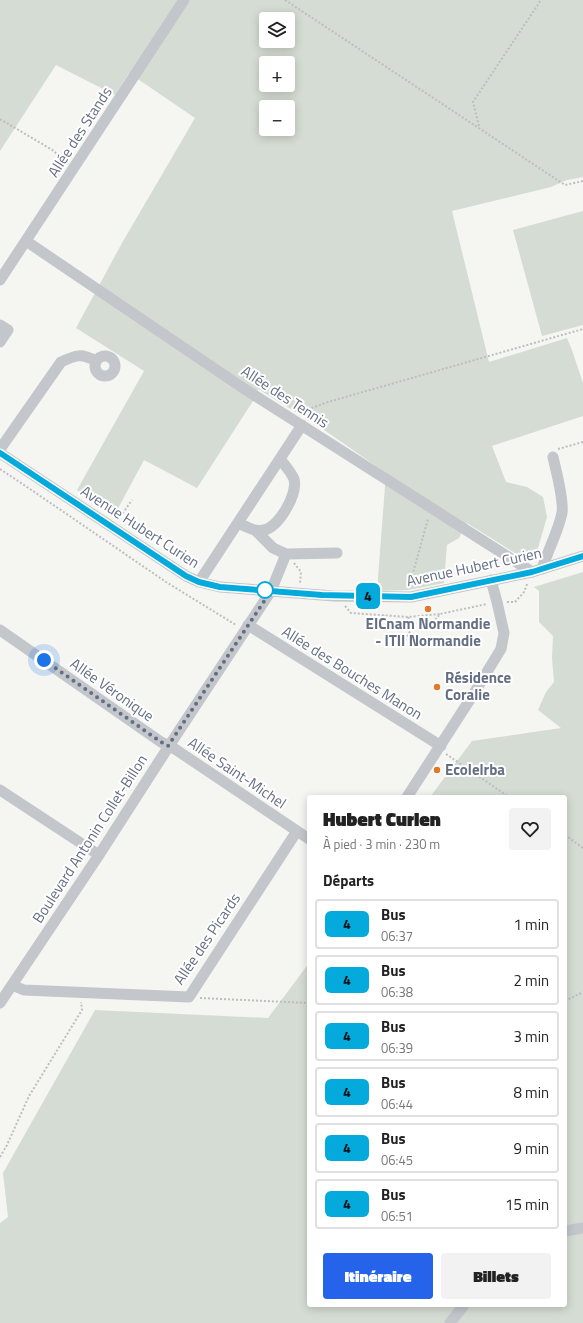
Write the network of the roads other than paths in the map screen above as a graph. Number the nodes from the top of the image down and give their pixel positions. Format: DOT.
graph roads {
  1 [pos="184,0"];
  2 [pos="26,241"];
  3 [pos="0,280"];
  4 [pos="0,325"];
  5 [pos="0,342"];
  6 [pos="96,361"];
  7 [pos="299,423"];
  8 [pos="0,449"];
  9 [pos="0,453"];
  10 [pos="553,457"];
  11 [pos="280,459"];
  12 [pos="238,523"];
  13 [pos="256,531"];
  14 [pos="337,553"];
  15 [pos="290,554"];
  16 [pos="583,556"];
  17 [pos="537,571"];
  18 [pos="491,580"];
  19 [pos="199,582"];
  20 [pos="271,591"];
  21 [pos="247,628"];
  22 [pos="0,630"];
  23 [pos="168,746"];
  24 [pos="440,747"];
  25 [pos="0,790"];
  26 [pos="408,795"];
  27 [pos="296,831"];
  28 [pos="307,838"];
  29 [pos="99,855"];
  30 [pos="12,985"];
  31 [pos="0,1002"];
  32 [pos="583,1228"];
  33 [pos="567,1231"];
  34 [pos="462,1307"];
  35 [pos="450,1323"];
  1 -- 2 [label="street, Allée des Stands"];
  2 -- 3 [label="street, Allée des Stands"];
  2 -- 7 [label="street, Allée des Tennis"];
  4 -- 5 [label="street"];
  6 -- 8 [label="street"];
  7 -- 11 [label="street"];
  7 -- 17 [label="street, Allée des Tennis"];
  9 -- 19 [label="street, Avenue Hubert Curien"];
  10 -- 17 [label="street"];
  11 -- 12 [label="street"];
  11 -- 13 [label="street"];
  12 -- 13 [label="street"];
  12 -- 19 [label="street"];
  13 -- 15 [label="street"];
  14 -- 15 [label="street"];
  15 -- 20 [label="street, Boulevard Antonin Collet-Billon"];
  16 -- 17 [label="street, Avenue Hubert Curien"];
  17 -- 18 [label="street, Avenue Hubert Curien"];
  18 -- 20 [label="street, Avenue Hubert Curien"];
  18 -- 24 [label="street"];
  19 -- 20 [label="street, Avenue Hubert Curien"];
  20 -- 21 [label="street, Boulevard Antonin Collet-Billon"];
  21 -- 23 [label="street, Boulevard Antonin Collet-Billon"];
  21 -- 24 [label="street, Allée des Bouches Manon"];
  22 -- 23 [label="street, Allée Véronique"];
  23 -- 27 [label="street, Allée Saint-Michel"];
  23 -- 29 [label="street, Boulevard Antonin Collet-Billon"];
  24 -- 26 [label="street"];
  25 -- 29 [label="street"];
  27 -- 28 [label="street, Allée Saint-Michel"];
  27 -- 30 [label="street, Allée des Picards"];
  29 -- 30 [label="street, Boulevard Antonin Collet-Billon"];
  30 -- 31 [label="street, Boulevard Antonin Collet-Billon"];
  32 -- 33 [label="street"];
  34 -- 35 [label="street"];
}
